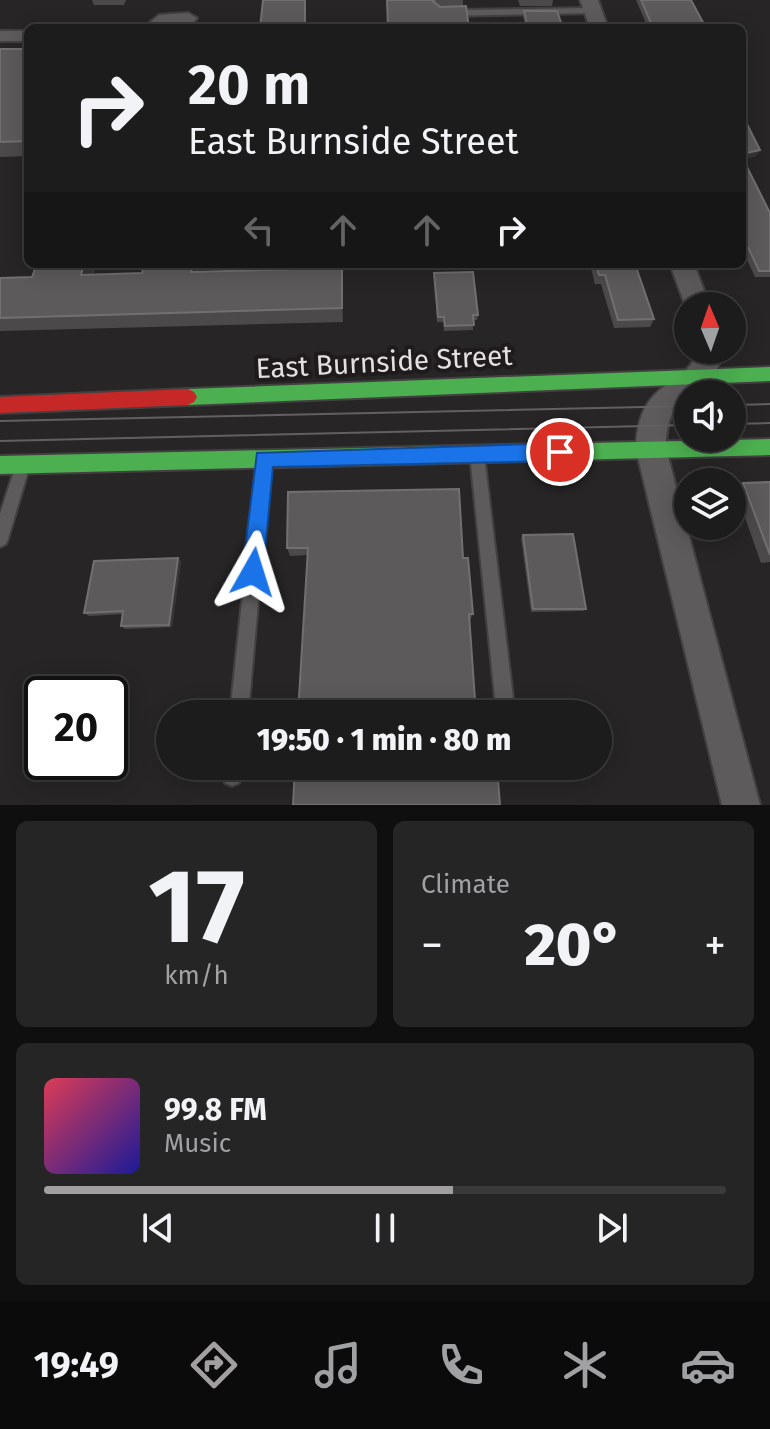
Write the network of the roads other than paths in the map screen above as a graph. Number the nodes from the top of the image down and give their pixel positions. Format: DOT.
graph roads {
  1 [pos="171,0"];
  2 [pos="439,13"];
  3 [pos="594,13"];
  4 [pos="188,18"];
  5 [pos="159,23"];
  6 [pos="0,36"];
  7 [pos="24,36"];
  8 [pos="683,268"];
  9 [pos="692,292"];
  10 [pos="688,364"];
  11 [pos="704,364"];
  12 [pos="711,364"];
  13 [pos="770,374"];
  14 [pos="0,405"];
  15 [pos="770,447"];
  16 [pos="651,449"];
  17 [pos="477,454"];
  18 [pos="264,459"];
  19 [pos="23,464"];
  20 [pos="0,465"];
  21 [pos="0,539"];
  22 [pos="504,698"];
  23 [pos="240,700"];
  24 [pos="741,805"];
  1 -- 5 [label="street"];
  2 -- 3 [label="lane"];
  4 -- 5 [label="street"];
  6 -- 7 [label="street"];
  8 -- 9 [label="street"];
  10 -- 14 [label="street, East Burnside Street"];
  11 -- 16 [label="street"];
  12 -- 13 [label="street, East Burnside Street"];
  15 -- 16 [label="street"];
  16 -- 17 [label="street"];
  16 -- 24 [label="street"];
  17 -- 18 [label="street"];
  17 -- 22 [label="lane"];
  18 -- 19 [label="street"];
  18 -- 23 [label="lane"];
  19 -- 20 [label="street"];
  19 -- 21 [label="lane"];
}
